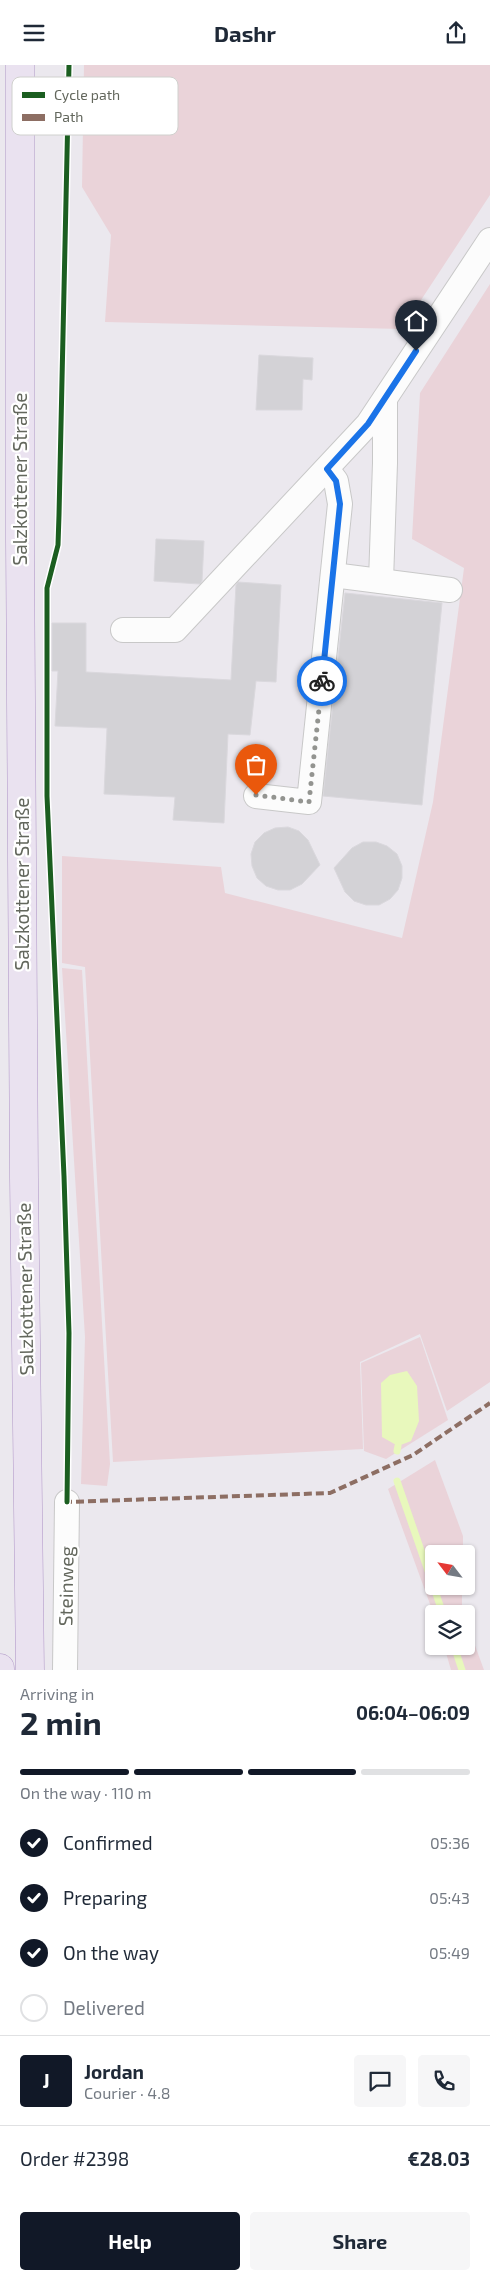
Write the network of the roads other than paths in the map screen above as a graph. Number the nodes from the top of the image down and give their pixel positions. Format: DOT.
graph roads {
  1 [pos="20,135"];
  2 [pos="490,240"];
  3 [pos="385,399"];
  4 [pos="327,469"];
  5 [pos="333,575"];
  6 [pos="381,581"];
  7 [pos="450,590"];
  8 [pos="123,630"];
  9 [pos="256,795"];
  10 [pos="67,1502"];
  11 [pos="30,1670"];
  12 [pos="66,1670"];
  1 -- 11 [label="highway, Salzkottener Straße"];
  2 -- 3 [label="street"];
  3 -- 4 [label="street"];
  3 -- 6 [label="street"];
  4 -- 5 [label="street"];
  4 -- 8 [label="street"];
  5 -- 6 [label="street"];
  5 -- 9 [label="street"];
  6 -- 7 [label="street"];
  10 -- 12 [label="street, Steinweg"];
}
